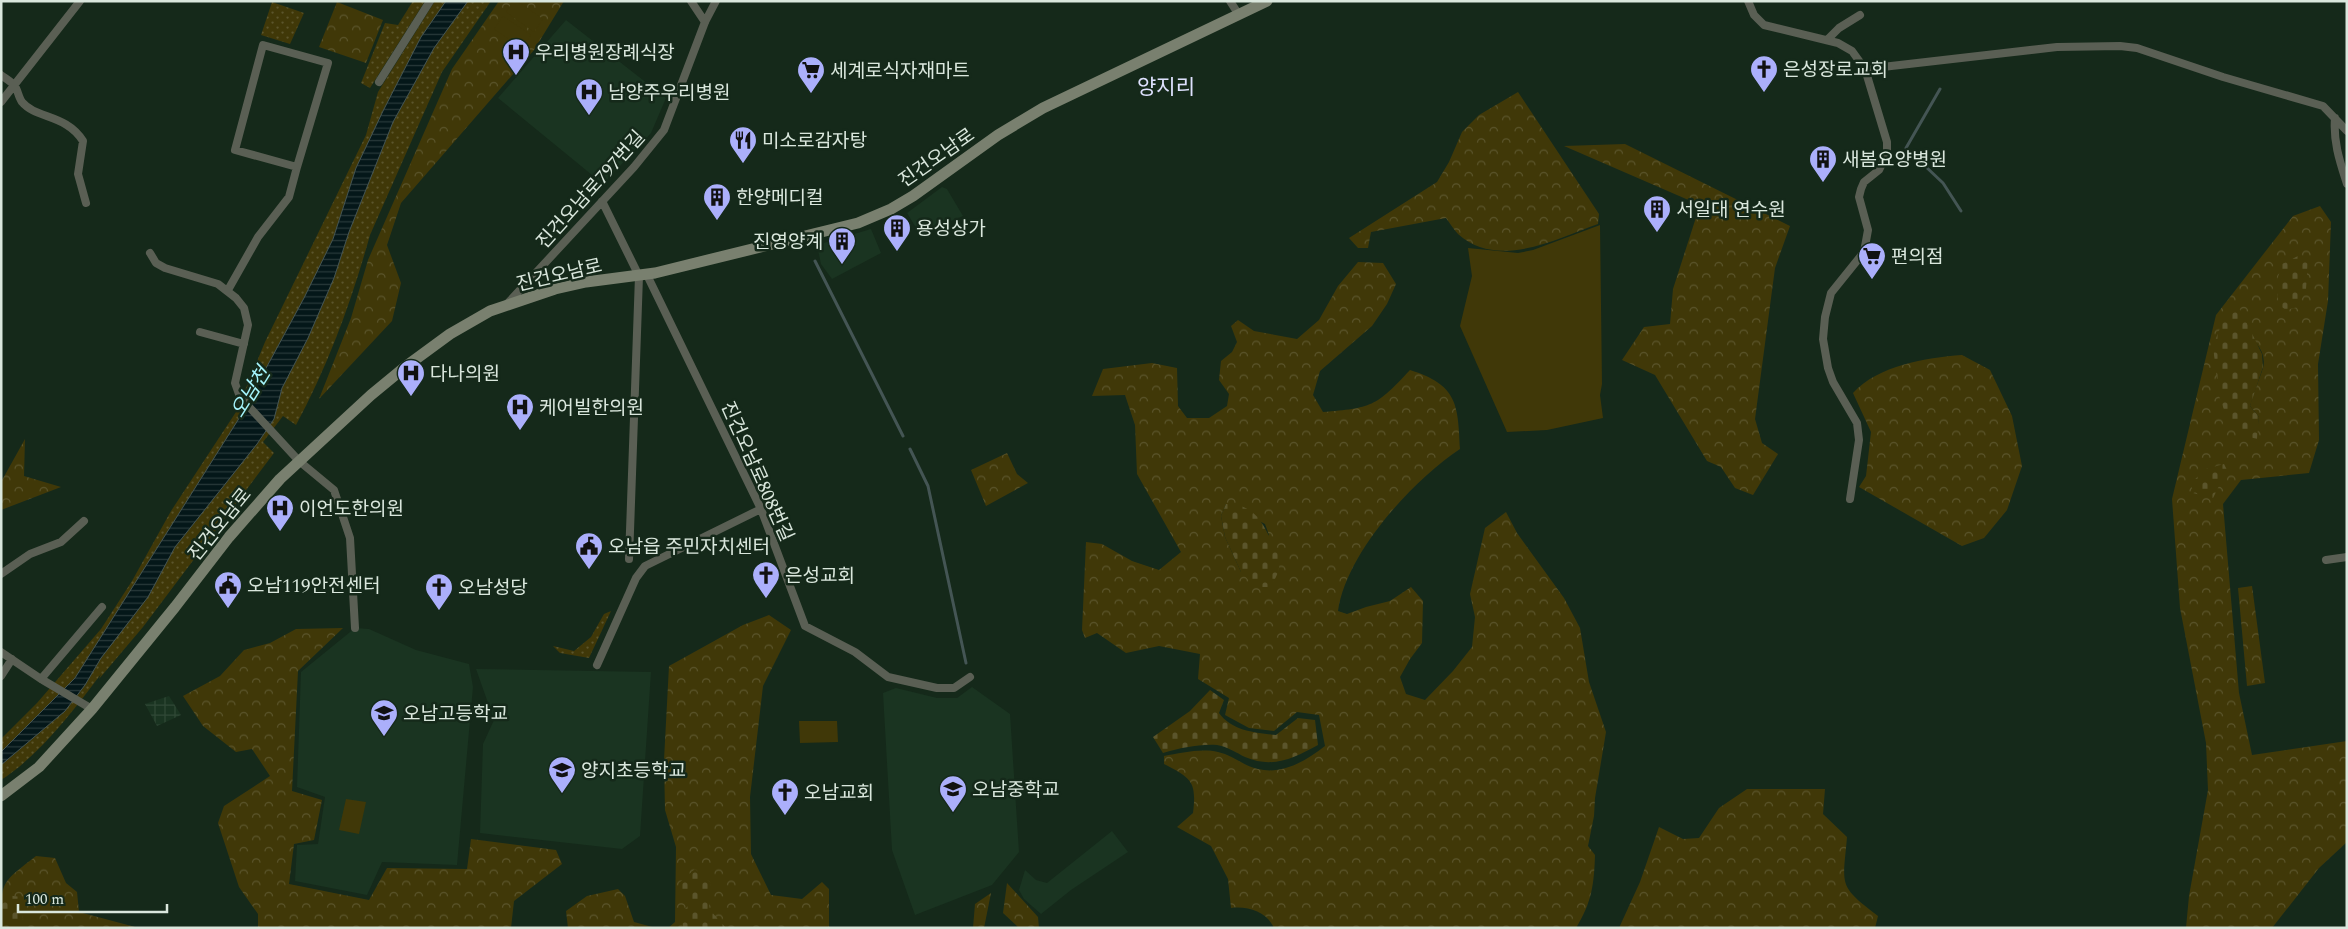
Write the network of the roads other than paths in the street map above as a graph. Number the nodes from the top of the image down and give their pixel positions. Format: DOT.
graph roads {
  1 [pos="80,1"];
  2 [pos="430,1"];
  3 [pos="691,1"];
  4 [pos="716,1"];
  5 [pos="1230,1"];
  6 [pos="1267,1"];
  7 [pos="1748,1"];
  8 [pos="1239,15"];
  9 [pos="1860,15"];
  10 [pos="705,22"];
  11 [pos="1827,40"];
  12 [pos="1865,69"];
  13 [pos="1,75"];
  14 [pos="379,82"];
  15 [pos="15,85"];
  16 [pos="1,102"];
  17 [pos="2334,118"];
  18 [pos="2347,131"];
  19 [pos="297,167"];
  20 [pos="2347,184"];
  21 [pos="602,201"];
  22 [pos="86,203"];
  23 [pos="150,253"];
  24 [pos="643,275"];
  25 [pos="228,290"];
  26 [pos="506,305"];
  27 [pos="200,332"];
  28 [pos="244,344"];
  29 [pos="299,461"];
  30 [pos="1850,499"];
  31 [pos="761,510"];
  32 [pos="84,521"];
  33 [pos="2347,557"];
  34 [pos="629,559"];
  35 [pos="2326,560"];
  36 [pos="1,574"];
  37 [pos="102,607"];
  38 [pos="355,628"];
  39 [pos="1,652"];
  40 [pos="12,659"];
  41 [pos="597,665"];
  42 [pos="1,676"];
  43 [pos="970,677"];
  44 [pos="41,679"];
  45 [pos="92,709"];
  46 [pos="1,796"];
  1 -- 15 [label="street"];
  2 -- 14 [label="street"];
  3 -- 10 [label="street"];
  4 -- 10 [label="street, 진건오남로797번길"];
  5 -- 8 [label="street"];
  6 -- 8 [label="main road, 진건오남로"];
  7 -- 11 [label="street"];
  8 -- 24 [label="main road, 진건오남로"];
  9 -- 11 [label="street"];
  10 -- 21 [label="street, 진건오남로797번길"];
  11 -- 12 [label="street"];
  12 -- 17 [label="street"];
  12 -- 30 [label="street"];
  13 -- 15 [label="street"];
  15 -- 16 [label="street"];
  15 -- 22 [label="street"];
  17 -- 18 [label="street"];
  17 -- 20 [label="street"];
  19 -- 19 [label="street"];
  19 -- 25 [label="street"];
  21 -- 24 [label="street, 진건오남로808번길"];
  21 -- 26 [label="street, 진건오남로797번길"];
  23 -- 25 [label="street"];
  24 -- 26 [label="main road, 진건오남로"];
  24 -- 31 [label="street, 진건오남로808번길"];
  24 -- 34 [label="street"];
  25 -- 28 [label="street"];
  26 -- 29 [label="main road, 진건오남로"];
  27 -- 28 [label="street"];
  28 -- 29 [label="street"];
  29 -- 38 [label="street"];
  29 -- 45 [label="main road, 진건오남로"];
  31 -- 41 [label="street"];
  31 -- 43 [label="street, 진건오남로808번길"];
  32 -- 36 [label="street"];
  33 -- 35 [label="street"];
  37 -- 44 [label="street"];
  39 -- 40 [label="street"];
  40 -- 42 [label="street"];
  40 -- 44 [label="street"];
  44 -- 45 [label="street"];
  45 -- 46 [label="main road, 진건오남로"];
}
